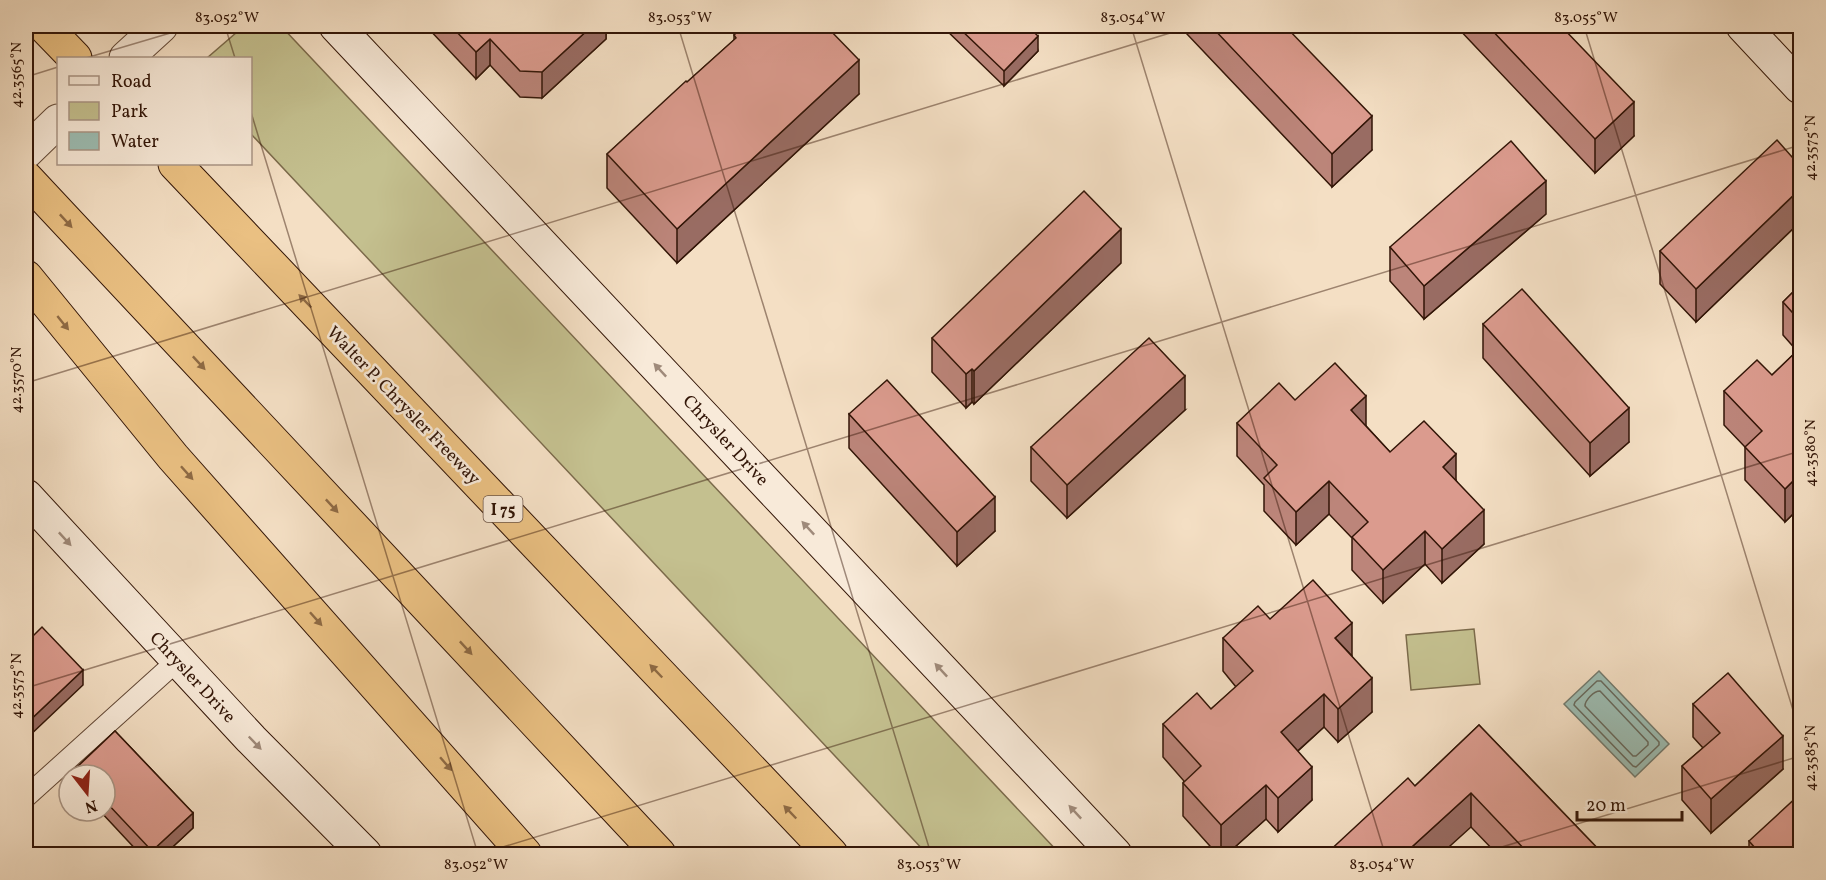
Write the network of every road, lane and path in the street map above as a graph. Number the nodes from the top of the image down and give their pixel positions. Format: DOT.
graph roads {
  1 [pos="44,26"];
  2 [pos="161,26"];
  3 [pos="336,26"];
  4 [pos="1752,29"];
  5 [pos="74,57"];
  6 [pos="127,57"];
  7 [pos="1800,87"];
  8 [pos="57,122"];
  9 [pos="26,152"];
  10 [pos="176,165"];
  11 [pos="26,178"];
  12 [pos="26,277"];
  13 [pos="26,496"];
  14 [pos="178,660"];
  15 [pos="26,797"];
  16 [pos="365,855"];
  17 [pos="525,855"];
  18 [pos="659,855"];
  19 [pos="831,855"];
  20 [pos="1115,855"];
  1 -- 5 [label="highway"];
  2 -- 6 [label="street"];
  20 -- 3 [label="street, Chrysler Drive, one-way"];
  4 -- 7 [label="street"];
  8 -- 9 [label="street"];
  19 -- 10 [label="highway, Walter P. Chrysler Freeway / I 75, one-way"];
  11 -- 18 [label="highway, one-way"];
  12 -- 17 [label="highway, one-way"];
  13 -- 14 [label="street, Chrysler Drive, one-way"];
  14 -- 15 [label="lane"];
  14 -- 16 [label="street, Chrysler Drive, one-way"];
}
